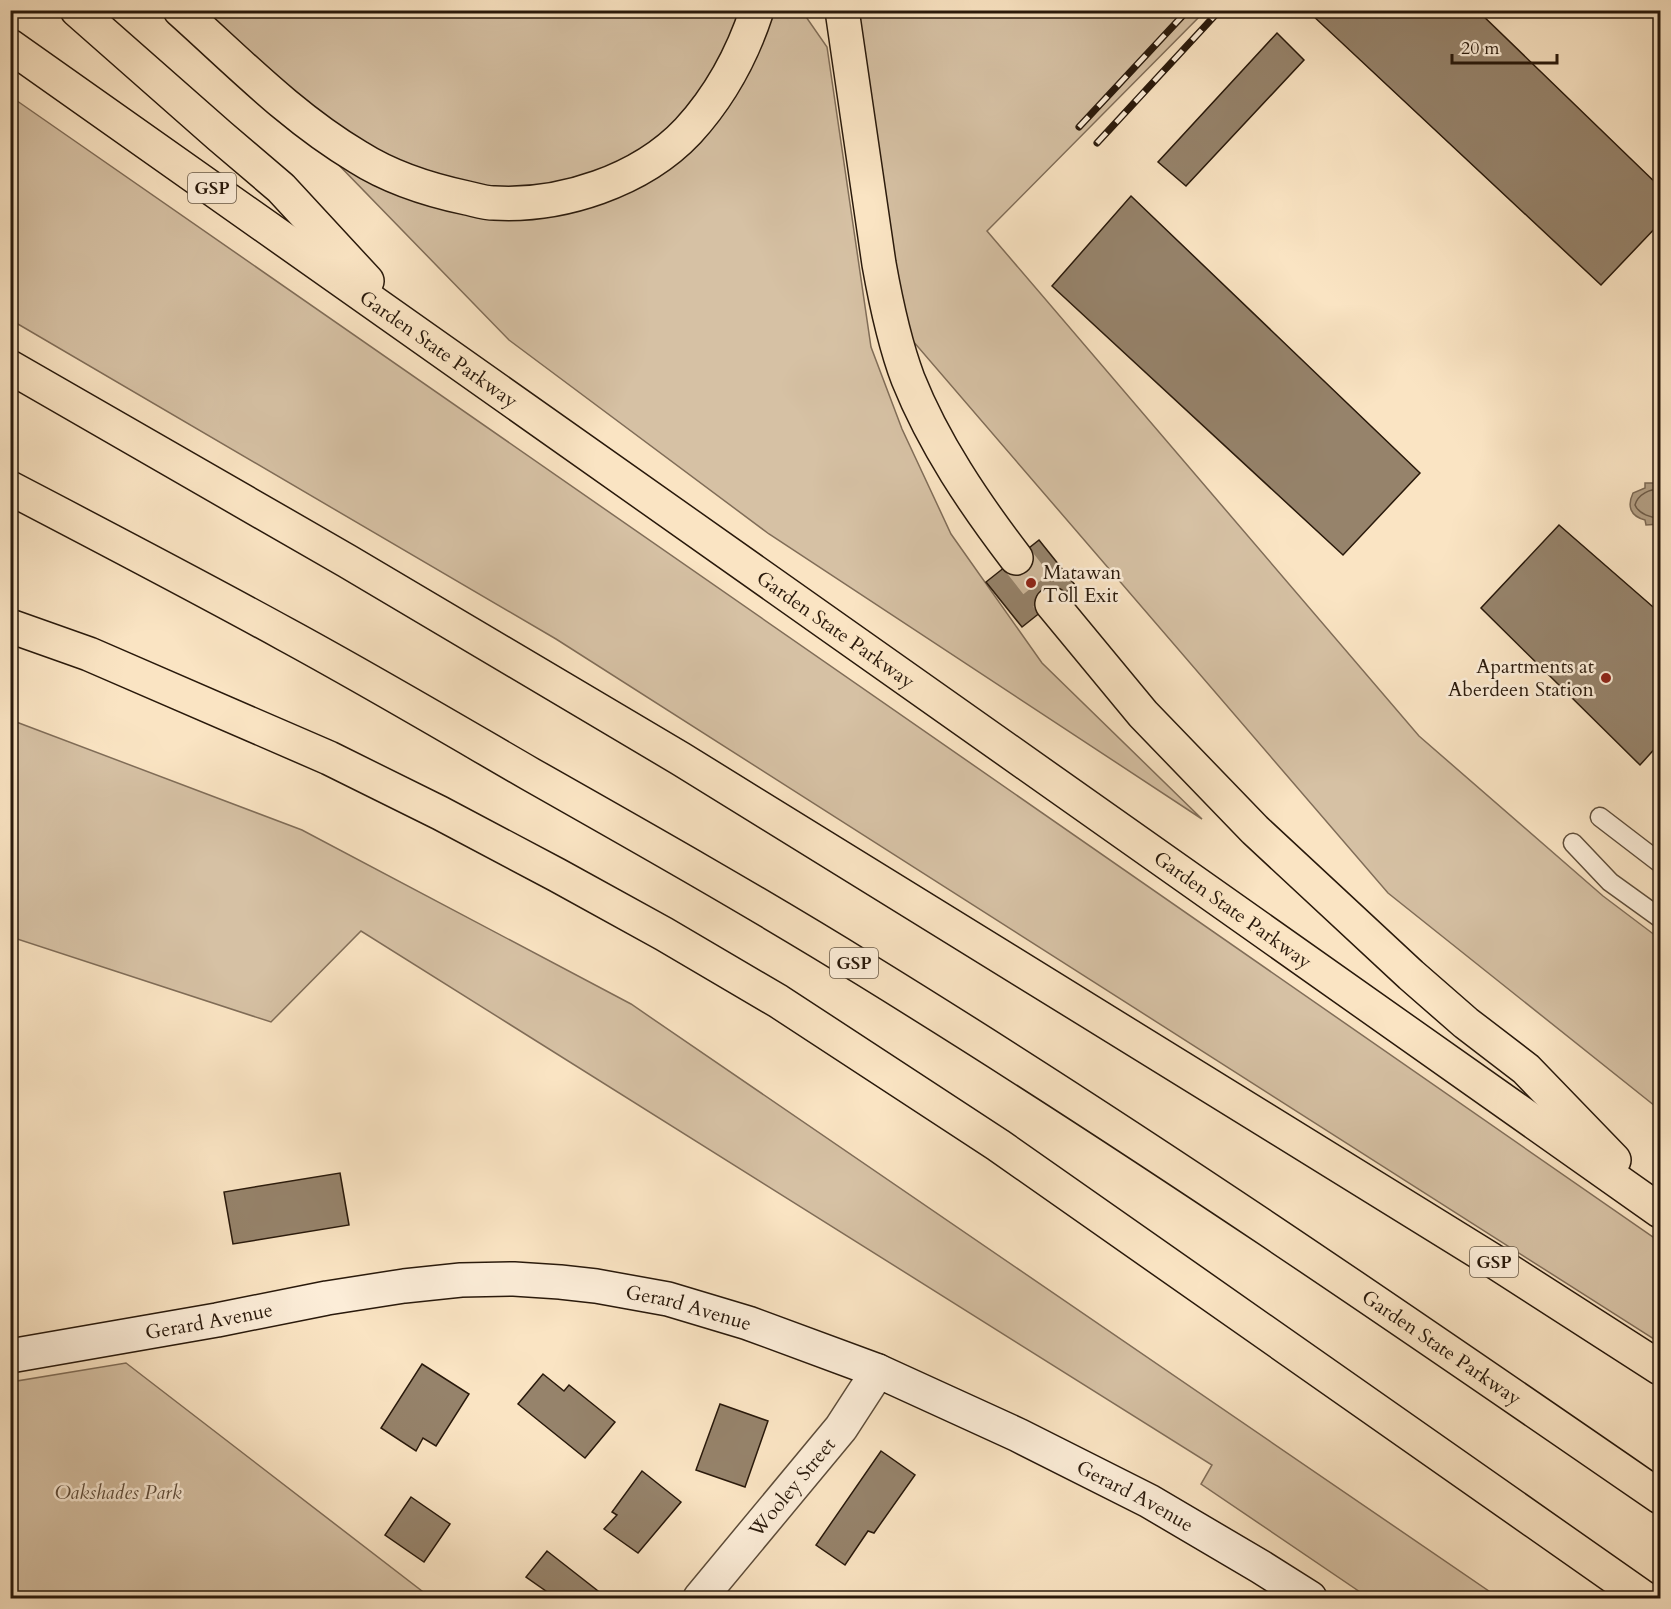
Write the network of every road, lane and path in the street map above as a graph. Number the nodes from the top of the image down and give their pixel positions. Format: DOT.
graph roads {
  1 [pos="77,10"];
  2 [pos="180,10"];
  3 [pos="757,10"];
  4 [pos="842,10"];
  5 [pos="10,46"];
  6 [pos="413,330"];
  7 [pos="10,367"];
  8 [pos="10,488"];
  9 [pos="1016,558"];
  10 [pos="1052,604"];
  11 [pos="10,626"];
  12 [pos="1600,816"];
  13 [pos="1573,843"];
  14 [pos="1660,863"];
  15 [pos="1660,918"];
  16 [pos="1660,1210"];
  17 [pos="10,1356"];
  18 [pos="1660,1368"];
  19 [pos="878,1371"];
  20 [pos="1660,1497"];
  21 [pos="700,1599"];
  22 [pos="1310,1599"];
  23 [pos="1644,1599"];
  1 -- 6 [label="highway"];
  2 -- 3 [label="highway"];
  4 -- 9 [label="highway"];
  5 -- 6 [label="highway, Garden State Parkway / GSP"];
  6 -- 16 [label="highway, Garden State Parkway / GSP"];
  7 -- 18 [label="highway, GSP"];
  8 -- 20 [label="highway, Garden State Parkway / GSP"];
  10 -- 16 [label="highway"];
  11 -- 23 [label="highway"];
  12 -- 14 [label="lane"];
  13 -- 15 [label="lane"];
  17 -- 19 [label="street, Gerard Avenue"];
  19 -- 21 [label="street, Wooley Street"];
  19 -- 22 [label="street, Gerard Avenue"];
}
